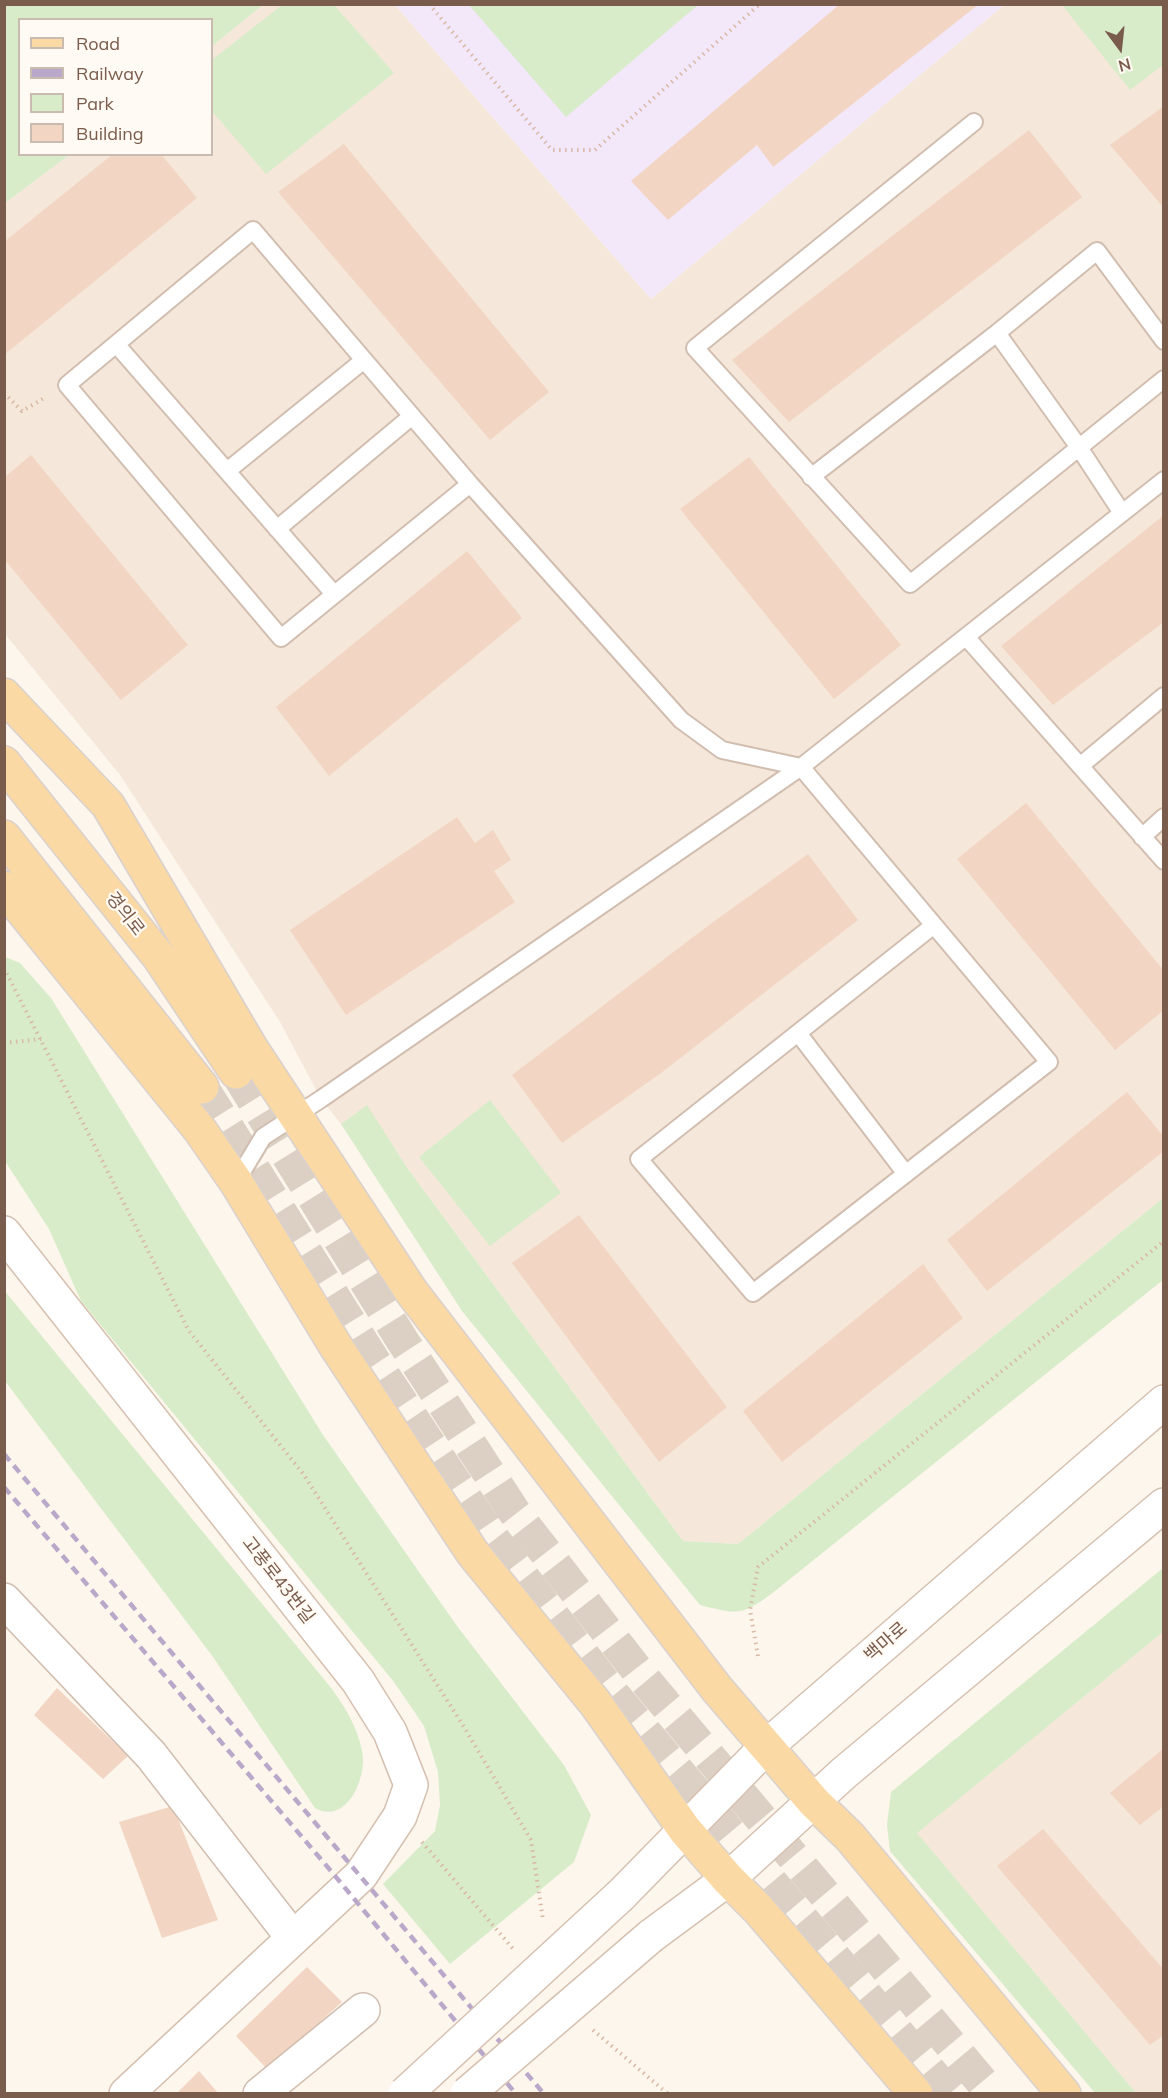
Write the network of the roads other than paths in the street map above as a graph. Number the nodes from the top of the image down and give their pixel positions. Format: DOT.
graph roads {
  1 [pos="974,122"];
  2 [pos="997,333"];
  3 [pos="1164,340"];
  4 [pos="116,344"];
  5 [pos="364,360"];
  6 [pos="1164,379"];
  7 [pos="412,416"];
  8 [pos="1078,446"];
  9 [pos="227,471"];
  10 [pos="811,477"];
  11 [pos="1164,480"];
  12 [pos="470,484"];
  13 [pos="1122,513"];
  14 [pos="277,529"];
  15 [pos="334,594"];
  16 [pos="967,638"];
  17 [pos="4,695"];
  18 [pos="1164,696"];
  19 [pos="4,763"];
  20 [pos="801,766"];
  21 [pos="1080,766"];
  22 [pos="1164,818"];
  23 [pos="4,837"];
  24 [pos="1142,837"];
  25 [pos="1164,861"];
  26 [pos="4,888"];
  27 [pos="934,925"];
  28 [pos="798,1033"];
  29 [pos="236,1072"];
  30 [pos="202,1087"];
  31 [pos="297,1116"];
  32 [pos="906,1174"];
  33 [pos="236,1182"];
  34 [pos="4,1233"];
  35 [pos="1164,1402"];
  36 [pos="1164,1505"];
  37 [pos="4,1599"];
  38 [pos="767,1746"];
  39 [pos="814,1802"];
  40 [pos="685,1830"];
  41 [pos="728,1879"];
  42 [pos="294,1938"];
  43 [pos="363,2010"];
  44 [pos="126,2094"];
  45 [pos="260,2094"];
  46 [pos="405,2094"];
  47 [pos="467,2094"];
  48 [pos="916,2094"];
  49 [pos="1064,2094"];
  1 -- 10 [label="lane"];
  2 -- 3 [label="lane"];
  2 -- 8 [label="lane"];
  2 -- 10 [label="lane"];
  4 -- 5 [label="lane"];
  4 -- 9 [label="lane"];
  4 -- 15 [label="lane"];
  5 -- 7 [label="lane"];
  5 -- 9 [label="lane"];
  6 -- 8 [label="lane"];
  7 -- 12 [label="lane"];
  7 -- 14 [label="lane"];
  8 -- 10 [label="lane"];
  8 -- 13 [label="lane"];
  9 -- 14 [label="lane"];
  11 -- 13 [label="lane"];
  12 -- 15 [label="lane"];
  12 -- 20 [label="lane"];
  13 -- 16 [label="lane"];
  14 -- 15 [label="lane"];
  16 -- 20 [label="lane"];
  16 -- 21 [label="lane"];
  17 -- 31 [label="main road"];
  18 -- 21 [label="lane"];
  19 -- 29 [label="main road, 경의로"];
  20 -- 27 [label="lane"];
  20 -- 31 [label="lane"];
  21 -- 24 [label="lane"];
  22 -- 24 [label="lane"];
  23 -- 30 [label="main road"];
  24 -- 25 [label="lane"];
  26 -- 33 [label="main road"];
  27 -- 28 [label="lane"];
  27 -- 32 [label="lane"];
  28 -- 32 [label="lane"];
  28 -- 32 [label="lane"];
  31 -- 33 [label="lane"];
  31 -- 38 [label="main road"];
  33 -- 40 [label="main road"];
  34 -- 42 [label="main road, 고풍로43번길"];
  35 -- 38 [label="main road, 백마로"];
  36 -- 39 [label="main road"];
  37 -- 42 [label="main road"];
  38 -- 39 [label="main road"];
  38 -- 40 [label="main road, 백마로"];
  39 -- 41 [label="main road"];
  39 -- 49 [label="main road"];
  40 -- 41 [label="main road"];
  40 -- 46 [label="main road, 백마로, bridge"];
  41 -- 47 [label="main road, bridge"];
  41 -- 48 [label="main road"];
  42 -- 44 [label="main road, 고풍로43번길"];
  43 -- 45 [label="main road"];
}
